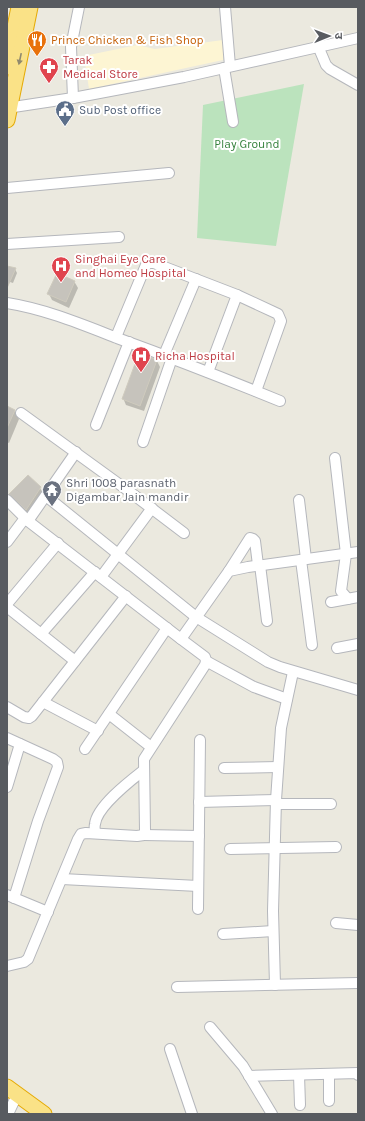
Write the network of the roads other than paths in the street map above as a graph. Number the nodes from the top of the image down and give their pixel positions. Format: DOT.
graph roads {
  1 [pos="19,7"];
  2 [pos="30,7"];
  3 [pos="79,7"];
  4 [pos="225,7"];
  5 [pos="358,38"];
  6 [pos="318,46"];
  7 [pos="7,67"];
  8 [pos="227,67"];
  9 [pos="358,85"];
  10 [pos="74,98"];
  11 [pos="8,112"];
  12 [pos="233,122"];
  13 [pos="169,173"];
  14 [pos="7,188"];
  15 [pos="119,237"];
  16 [pos="7,244"];
  17 [pos="196,279"];
  18 [pos="237,295"];
  19 [pos="7,304"];
  20 [pos="116,337"];
  21 [pos="129,342"];
  22 [pos="168,357"];
  23 [pos="208,372"];
  24 [pos="256,391"];
  25 [pos="280,400"];
  26 [pos="21,413"];
  27 [pos="96,426"];
  28 [pos="143,442"];
  29 [pos="76,452"];
  30 [pos="335,458"];
  31 [pos="46,496"];
  32 [pos="7,500"];
  33 [pos="299,500"];
  34 [pos="152,508"];
  35 [pos="27,520"];
  36 [pos="184,534"];
  37 [pos="7,542"];
  38 [pos="58,543"];
  39 [pos="358,552"];
  40 [pos="118,554"];
  41 [pos="346,554"];
  42 [pos="304,559"];
  43 [pos="259,565"];
  44 [pos="229,571"];
  45 [pos="98,575"];
  46 [pos="126,596"];
  47 [pos="353,598"];
  48 [pos="331,602"];
  49 [pos="7,604"];
  50 [pos="7,607"];
  51 [pos="196,617"];
  52 [pos="267,621"];
  53 [pos="167,628"];
  54 [pos="41,634"];
  55 [pos="181,638"];
  56 [pos="358,644"];
  57 [pos="312,645"];
  58 [pos="337,648"];
  59 [pos="75,661"];
  60 [pos="206,661"];
  61 [pos="293,672"];
  62 [pos="358,690"];
  63 [pos="287,700"];
  64 [pos="43,702"];
  65 [pos="7,706"];
  66 [pos="109,714"];
  67 [pos="98,731"];
  68 [pos="7,738"];
  69 [pos="200,740"];
  70 [pos="20,744"];
  71 [pos="151,747"];
  72 [pos="85,749"];
  73 [pos="278,767"];
  74 [pos="224,768"];
  75 [pos="144,770"];
  76 [pos="7,787"];
  77 [pos="200,802"];
  78 [pos="276,802"];
  79 [pos="331,804"];
  80 [pos="95,833"];
  81 [pos="144,835"];
  82 [pos="199,836"];
  83 [pos="274,848"];
  84 [pos="336,848"];
  85 [pos="230,849"];
  86 [pos="62,879"];
  87 [pos="198,886"];
  88 [pos="10,896"];
  89 [pos="198,908"];
  90 [pos="48,912"];
  91 [pos="336,923"];
  92 [pos="358,925"];
  93 [pos="273,931"];
  94 [pos="223,934"];
  95 [pos="7,966"];
  96 [pos="358,983"];
  97 [pos="275,985"];
  98 [pos="176,987"];
  99 [pos="210,1027"];
  100 [pos="170,1049"];
  101 [pos="329,1074"];
  102 [pos="299,1075"];
  103 [pos="358,1075"];
  104 [pos="249,1076"];
  105 [pos="12,1091"];
  106 [pos="329,1101"];
  107 [pos="300,1105"];
  108 [pos="190,1112"];
  109 [pos="8,1114"];
  110 [pos="44,1114"];
  111 [pos="272,1114"];
  1 -- 7 [label="highway"];
  2 -- 11 [label="highway, one-way"];
  3 -- 10 [label="street"];
  4 -- 8 [label="street"];
  5 -- 6 [label="street"];
  6 -- 8 [label="street"];
  6 -- 9 [label="street"];
  8 -- 10 [label="street"];
  8 -- 12 [label="street"];
  10 -- 11 [label="street"];
  13 -- 14 [label="street"];
  15 -- 16 [label="street"];
  17 -- 18 [label="street"];
  17 -- 20 [label="street"];
  17 -- 22 [label="street"];
  18 -- 23 [label="street"];
  18 -- 24 [label="street"];
  19 -- 20 [label="street"];
  20 -- 21 [label="street"];
  21 -- 22 [label="street"];
  21 -- 27 [label="street"];
  22 -- 23 [label="street"];
  22 -- 28 [label="street"];
  23 -- 24 [label="street"];
  24 -- 25 [label="street"];
  26 -- 29 [label="street"];
  29 -- 31 [label="street"];
  29 -- 34 [label="street"];
  30 -- 41 [label="street"];
  31 -- 35 [label="street"];
  31 -- 40 [label="street"];
  32 -- 35 [label="street"];
  33 -- 42 [label="street"];
  34 -- 36 [label="street"];
  34 -- 40 [label="street"];
  35 -- 37 [label="street"];
  35 -- 38 [label="street"];
  38 -- 45 [label="street"];
  38 -- 49 [label="street"];
  39 -- 41 [label="street"];
  40 -- 45 [label="street"];
  40 -- 51 [label="street"];
  41 -- 42 [label="street"];
  41 -- 47 [label="street"];
  42 -- 43 [label="street"];
  42 -- 57 [label="street"];
  43 -- 44 [label="street"];
  43 -- 44 [label="street"];
  43 -- 52 [label="street"];
  44 -- 51 [label="street"];
  45 -- 46 [label="street"];
  45 -- 54 [label="street"];
  46 -- 53 [label="street"];
  46 -- 59 [label="street"];
  47 -- 48 [label="street"];
  50 -- 54 [label="street"];
  51 -- 55 [label="street"];
  51 -- 61 [label="street"];
  53 -- 55 [label="street"];
  53 -- 66 [label="street"];
  54 -- 59 [label="street"];
  55 -- 60 [label="street"];
  56 -- 58 [label="street"];
  59 -- 64 [label="street"];
  60 -- 63 [label="street"];
  60 -- 71 [label="street"];
  61 -- 62 [label="street"];
  61 -- 63 [label="street"];
  63 -- 73 [label="street"];
  64 -- 65 [label="street"];
  64 -- 67 [label="street"];
  66 -- 67 [label="street"];
  66 -- 71 [label="street"];
  67 -- 72 [label="street"];
  68 -- 70 [label="street"];
  69 -- 77 [label="street"];
  70 -- 76 [label="street"];
  70 -- 88 [label="street"];
  71 -- 75 [label="street"];
  73 -- 74 [label="street"];
  73 -- 78 [label="street"];
  75 -- 80 [label="street"];
  75 -- 81 [label="street"];
  77 -- 78 [label="street"];
  77 -- 82 [label="street"];
  78 -- 79 [label="street"];
  78 -- 83 [label="street"];
  80 -- 81 [label="street"];
  80 -- 86 [label="street"];
  81 -- 82 [label="street"];
  82 -- 87 [label="street"];
  83 -- 84 [label="street"];
  83 -- 85 [label="street"];
  83 -- 93 [label="street"];
  86 -- 87 [label="street"];
  86 -- 90 [label="street"];
  87 -- 89 [label="street"];
  88 -- 90 [label="street"];
  90 -- 95 [label="street"];
  91 -- 92 [label="street"];
  93 -- 94 [label="street"];
  93 -- 97 [label="street"];
  96 -- 97 [label="street"];
  97 -- 98 [label="street"];
  99 -- 104 [label="street"];
  100 -- 108 [label="street"];
  101 -- 102 [label="street"];
  101 -- 103 [label="street"];
  101 -- 106 [label="street"];
  102 -- 104 [label="street"];
  102 -- 107 [label="street"];
  104 -- 111 [label="street"];
  105 -- 109 [label="street"];
  105 -- 110 [label="highway"];
}
